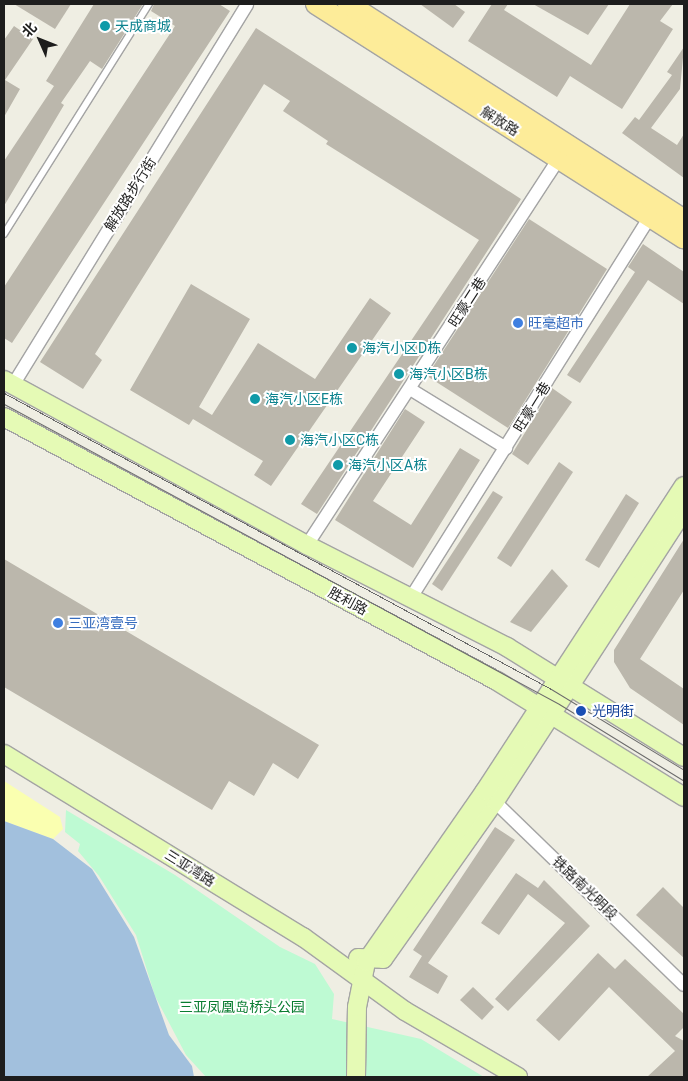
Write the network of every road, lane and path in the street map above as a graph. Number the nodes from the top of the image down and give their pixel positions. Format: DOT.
graph roads {
  1 [pos="149,4"];
  2 [pos="247,4"];
  3 [pos="316,4"];
  4 [pos="348,4"];
  5 [pos="559,158"];
  6 [pos="650,216"];
  7 [pos="684,220"];
  8 [pos="4,234"];
  9 [pos="684,238"];
  10 [pos="8,383"];
  11 [pos="410,389"];
  12 [pos="4,417"];
  13 [pos="506,448"];
  14 [pos="684,486"];
  15 [pos="684,510"];
  16 [pos="307,545"];
  17 [pos="412,596"];
  18 [pos="565,682"];
  19 [pos="546,711"];
  20 [pos="4,754"];
  21 [pos="684,756"];
  22 [pos="490,796"];
  23 [pos="684,797"];
  24 [pos="330,955"];
  25 [pos="375,959"];
  26 [pos="360,975"];
  27 [pos="684,985"];
  28 [pos="356,1077"];
  29 [pos="518,1077"];
  1 -- 8 [label="lane"];
  2 -- 10 [label="street, 解放路步行街"];
  3 -- 5 [label="main road, 解放路"];
  4 -- 7 [label="main road, 解放路"];
  5 -- 6 [label="main road, 解放路"];
  5 -- 11 [label="street, 旺豪二巷"];
  6 -- 9 [label="main road, 解放路"];
  6 -- 13 [label="street, 旺豪一巷"];
  10 -- 16 [label="main road"];
  11 -- 13 [label="street"];
  11 -- 16 [label="street, 旺豪二巷"];
  12 -- 19 [label="main road, 胜利路"];
  13 -- 17 [label="street, 旺豪一巷"];
  14 -- 18 [label="main road"];
  15 -- 18 [label="main road"];
  16 -- 17 [label="main road"];
  17 -- 18 [label="main road"];
  18 -- 19 [label="main road"];
  18 -- 21 [label="main road"];
  19 -- 22 [label="main road"];
  19 -- 23 [label="main road, 胜利路"];
  20 -- 24 [label="main road, 三亚湾路"];
  22 -- 25 [label="main road"];
  22 -- 27 [label="street, 铁路南光明段"];
  24 -- 25 [label="main road, 三亚湾路"];
  24 -- 26 [label="main road"];
  25 -- 26 [label="main road"];
  26 -- 28 [label="main road"];
  26 -- 29 [label="main road"];
}
